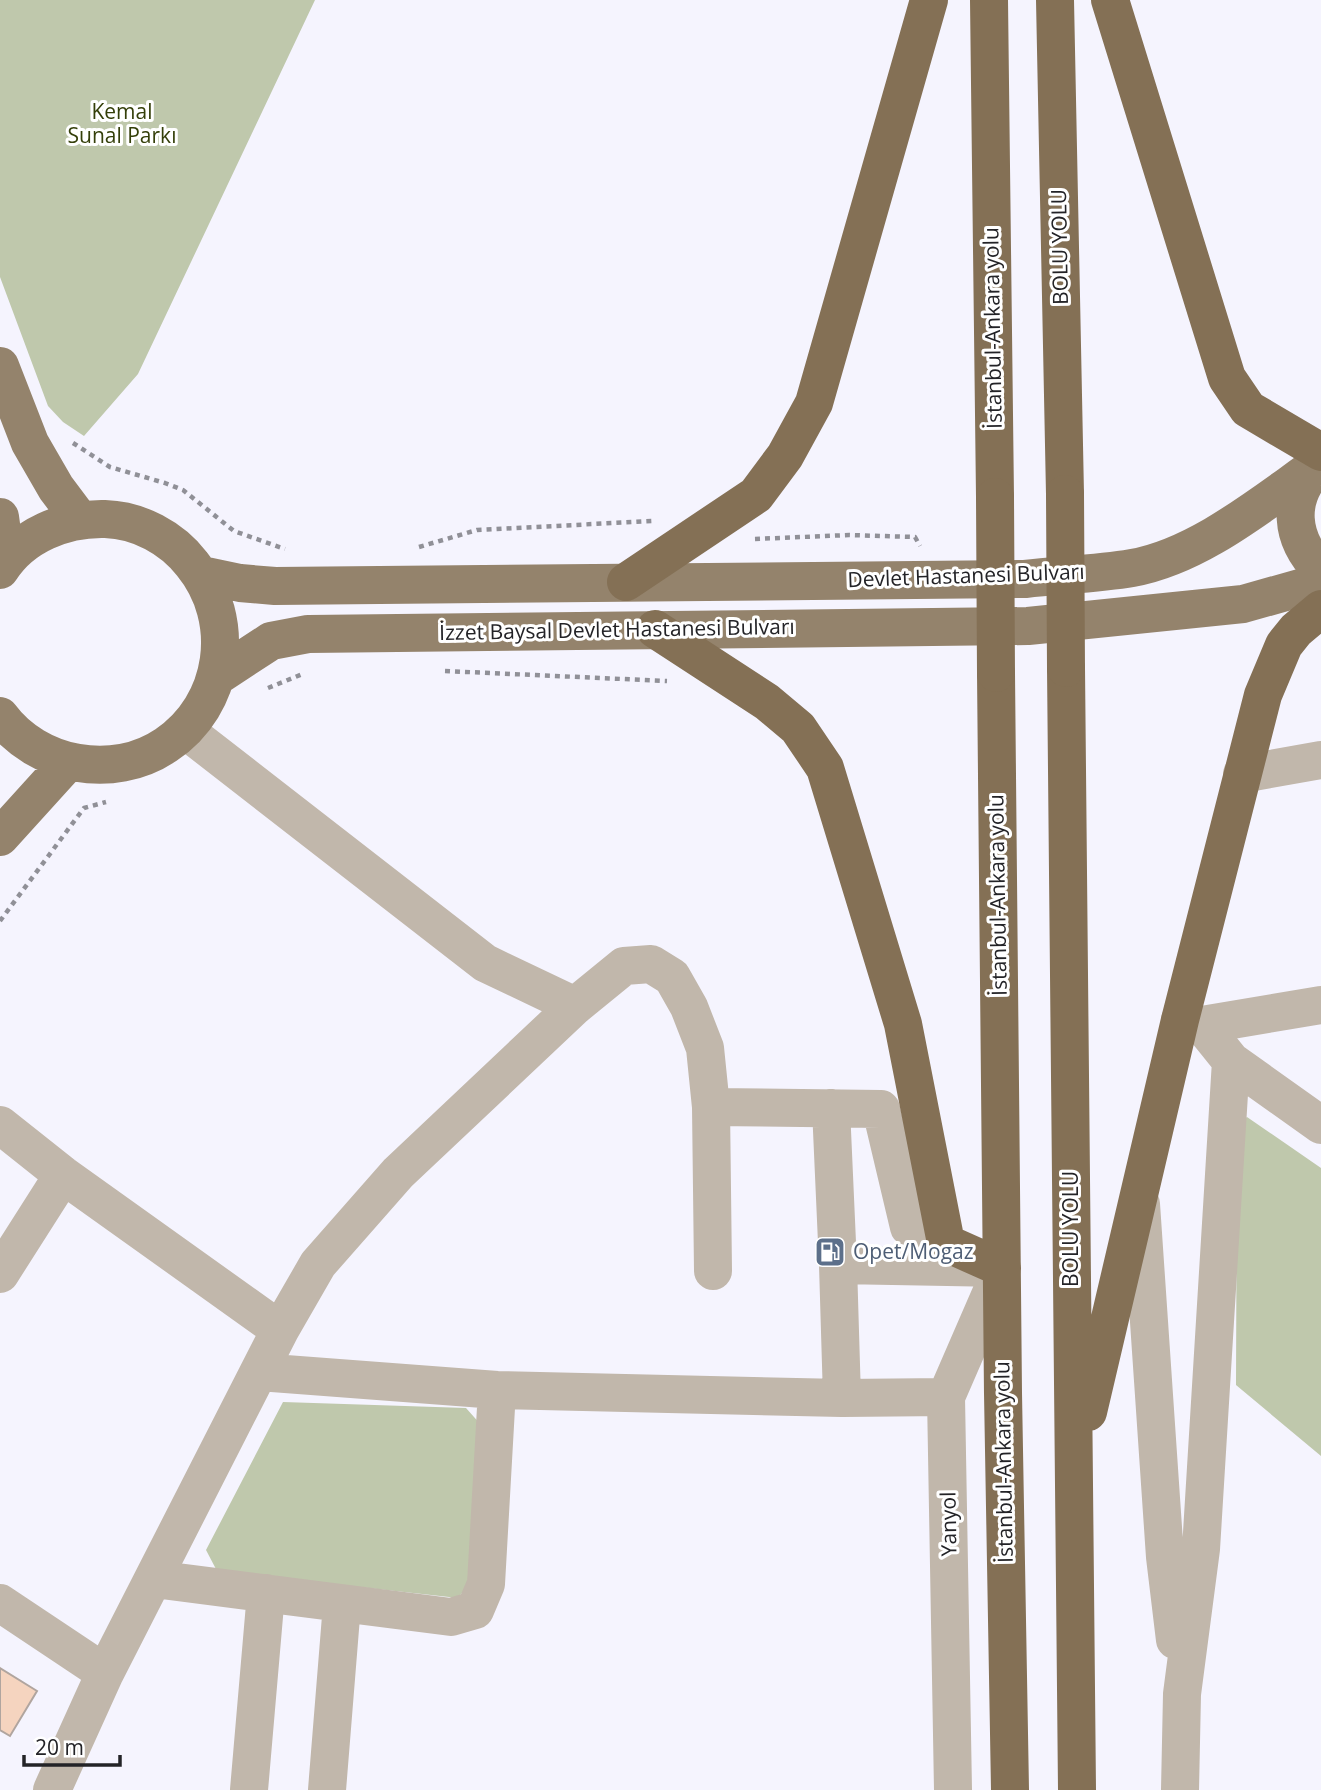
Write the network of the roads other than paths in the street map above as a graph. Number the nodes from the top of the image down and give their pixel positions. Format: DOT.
graph roads {
  1 [pos="929,0"];
  2 [pos="989,0"];
  3 [pos="1055,0"];
  4 [pos="1110,0"];
  5 [pos="0,366"];
  6 [pos="1321,452"];
  7 [pos="1321,463"];
  8 [pos="0,517"];
  9 [pos="80,520"];
  10 [pos="3,565"];
  11 [pos="1321,570"];
  12 [pos="202,575"];
  13 [pos="626,582"];
  14 [pos="1321,582"];
  15 [pos="1321,609"];
  16 [pos="655,629"];
  17 [pos="216,677"];
  18 [pos="0,716"];
  19 [pos="185,730"];
  20 [pos="1321,760"];
  21 [pos="68,762"];
  22 [pos="1242,775"];
  23 [pos="0,837"];
  24 [pos="1321,1005"];
  25 [pos="575,1006"];
  26 [pos="1191,1023"];
  27 [pos="1231,1061"];
  28 [pos="711,1107"];
  29 [pos="831,1108"];
  30 [pos="0,1125"];
  31 [pos="1321,1125"];
  32 [pos="63,1175"];
  33 [pos="1140,1187"];
  34 [pos="946,1243"];
  35 [pos="838,1265"];
  36 [pos="1002,1268"];
  37 [pos="713,1271"];
  38 [pos="0,1274"];
  39 [pos="281,1330"];
  40 [pos="259,1372"];
  41 [pos="497,1390"];
  42 [pos="946,1397"];
  43 [pos="842,1398"];
  44 [pos="1073,1475"];
  45 [pos="154,1578"];
  46 [pos="266,1593"];
  47 [pos="0,1603"];
  48 [pos="342,1604"];
  49 [pos="105,1674"];
  50 [pos="1182,1694"];
  51 [pos="1076,1721"];
  52 [pos="52,1790"];
  53 [pos="249,1790"];
  54 [pos="327,1790"];
  55 [pos="953,1790"];
  56 [pos="1010,1790"];
  57 [pos="1077,1790"];
  58 [pos="1090,1790"];
  59 [pos="1180,1790"];
  1 -- 13 [label="highway"];
  2 -- 36 [label="highway, İstanbul-Ankara yolu, bridge"];
  3 -- 44 [label="highway, BOLU YOLU, bridge"];
  4 -- 6 [label="highway"];
  5 -- 9 [label="main road"];
  7 -- 11 [label="main road"];
  7 -- 13 [label="main road, Devlet Hastanesi Bulvarı"];
  8 -- 10 [label="main road"];
  9 -- 10 [label="main road"];
  9 -- 12 [label="main road"];
  12 -- 13 [label="main road"];
  12 -- 17 [label="main road"];
  14 -- 16 [label="main road, İzzet Baysal Devlet Hastanesi Bulvarı"];
  15 -- 22 [label="highway"];
  16 -- 17 [label="main road, İzzet Baysal Devlet Hastanesi Bulvarı"];
  16 -- 34 [label="highway"];
  17 -- 19 [label="main road"];
  18 -- 21 [label="main road"];
  19 -- 21 [label="main road"];
  19 -- 25 [label="street"];
  20 -- 22 [label="street"];
  21 -- 23 [label="main road"];
  22 -- 26 [label="highway"];
  24 -- 26 [label="street"];
  25 -- 28 [label="street"];
  25 -- 39 [label="street"];
  26 -- 27 [label="street"];
  26 -- 33 [label="highway"];
  27 -- 31 [label="street"];
  27 -- 50 [label="street"];
  28 -- 29 [label="street"];
  28 -- 37 [label="street"];
  29 -- 34 [label="street"];
  29 -- 35 [label="street"];
  30 -- 32 [label="street"];
  32 -- 38 [label="street"];
  32 -- 39 [label="street"];
  33 -- 44 [label="highway"];
  33 -- 50 [label="street"];
  34 -- 36 [label="highway"];
  35 -- 36 [label="street"];
  35 -- 43 [label="street"];
  36 -- 42 [label="street, Yanyol"];
  36 -- 56 [label="highway, İstanbul-Ankara yolu"];
  39 -- 40 [label="street"];
  40 -- 41 [label="street"];
  40 -- 45 [label="street"];
  41 -- 43 [label="street"];
  41 -- 48 [label="street"];
  42 -- 43 [label="street"];
  42 -- 55 [label="street, Yanyol"];
  44 -- 51 [label="highway, BOLU YOLU"];
  45 -- 46 [label="street"];
  45 -- 49 [label="street"];
  46 -- 48 [label="street"];
  46 -- 53 [label="street"];
  47 -- 49 [label="street"];
  48 -- 54 [label="street"];
  49 -- 52 [label="street"];
  50 -- 59 [label="street"];
  51 -- 57 [label="highway, BOLU YOLU"];
  51 -- 58 [label="street"];
}
